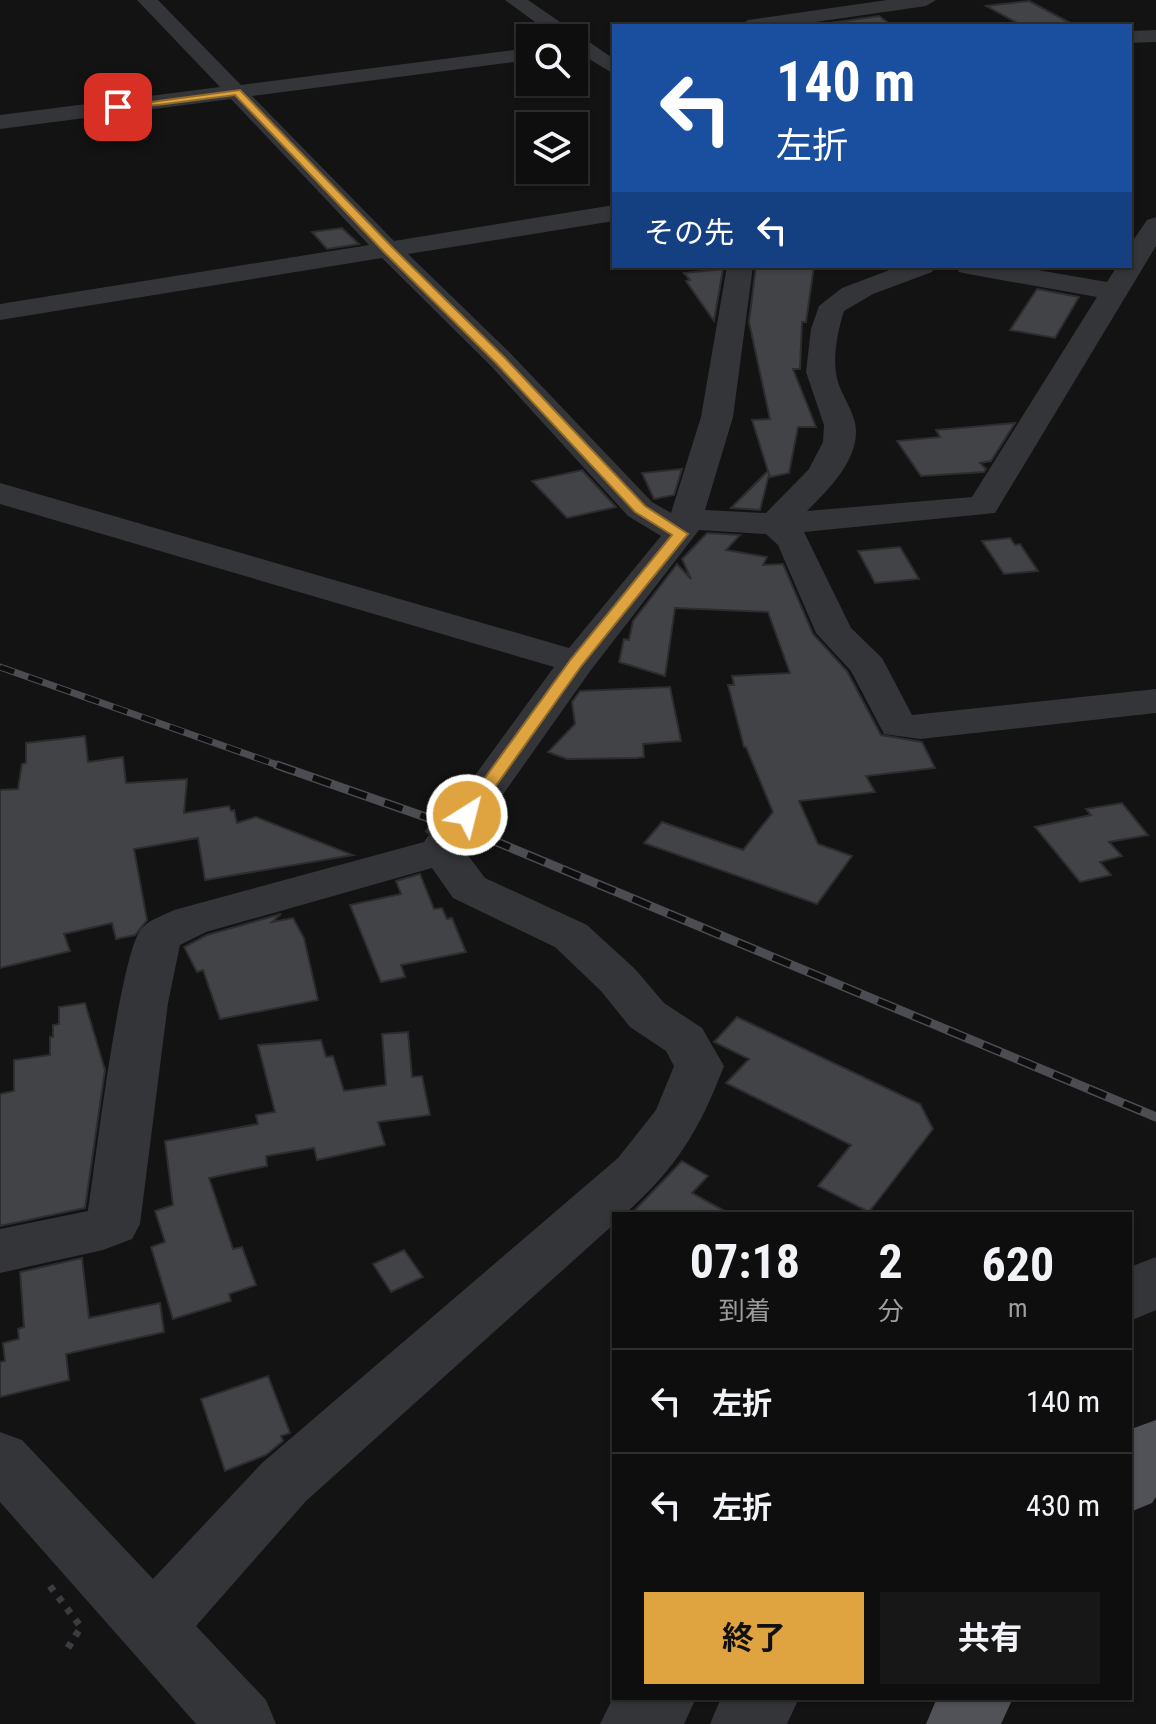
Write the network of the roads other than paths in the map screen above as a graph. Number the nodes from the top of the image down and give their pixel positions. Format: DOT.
graph roads {
  1 [pos="147,0"];
  2 [pos="515,0"];
  3 [pos="926,0"];
  4 [pos="842,13"];
  5 [pos="548,24"];
  6 [pos="762,24"];
  7 [pos="1156,36"];
  8 [pos="1132,37"];
  9 [pos="588,43"];
  10 [pos="612,43"];
  11 [pos="588,51"];
  12 [pos="516,56"];
  13 [pos="612,67"];
  14 [pos="237,92"];
  15 [pos="0,122"];
  16 [pos="612,213"];
  17 [pos="1145,228"];
  18 [pos="388,249"];
  19 [pos="1132,256"];
  20 [pos="740,268"];
  21 [pos="918,268"];
  22 [pos="1007,268"];
  23 [pos="1124,274"];
  24 [pos="0,312"];
  25 [pos="0,493"];
  26 [pos="775,524"];
  27 [pos="684,527"];
  28 [pos="577,662"];
  29 [pos="1156,701"];
  30 [pos="451,837"];
  31 [pos="0,1251"];
  32 [pos="1156,1279"];
  33 [pos="1132,1297"];
  34 [pos="1156,1447"];
  35 [pos="0,1459"];
  36 [pos="1132,1481"];
  37 [pos="154,1625"];
  38 [pos="660,1700"];
  39 [pos="763,1700"];
  40 [pos="978,1700"];
  41 [pos="242,1724"];
  42 [pos="634,1724"];
  43 [pos="744,1724"];
  44 [pos="960,1724"];
  1 -- 14 [label="street"];
  2 -- 5 [label="street"];
  3 -- 4 [label="street"];
  4 -- 6 [label="street"];
  7 -- 8 [label="street"];
  9 -- 10 [label="street"];
  11 -- 13 [label="street"];
  12 -- 14 [label="street"];
  14 -- 15 [label="street"];
  14 -- 18 [label="street"];
  16 -- 18 [label="street"];
  17 -- 19 [label="street"];
  18 -- 24 [label="street"];
  18 -- 27 [label="street"];
  20 -- 27 [label="street"];
  21 -- 26 [label="street"];
  22 -- 23 [label="street"];
  23 -- 26 [label="street"];
  25 -- 28 [label="street"];
  26 -- 27 [label="street"];
  26 -- 29 [label="street"];
  27 -- 28 [label="street"];
  28 -- 30 [label="street"];
  30 -- 31 [label="street"];
  30 -- 37 [label="street"];
  32 -- 33 [label="street"];
  34 -- 36 [label="main road"];
  35 -- 37 [label="street"];
  37 -- 41 [label="street"];
  38 -- 42 [label="street"];
  39 -- 43 [label="street"];
  40 -- 44 [label="main road"];
}
